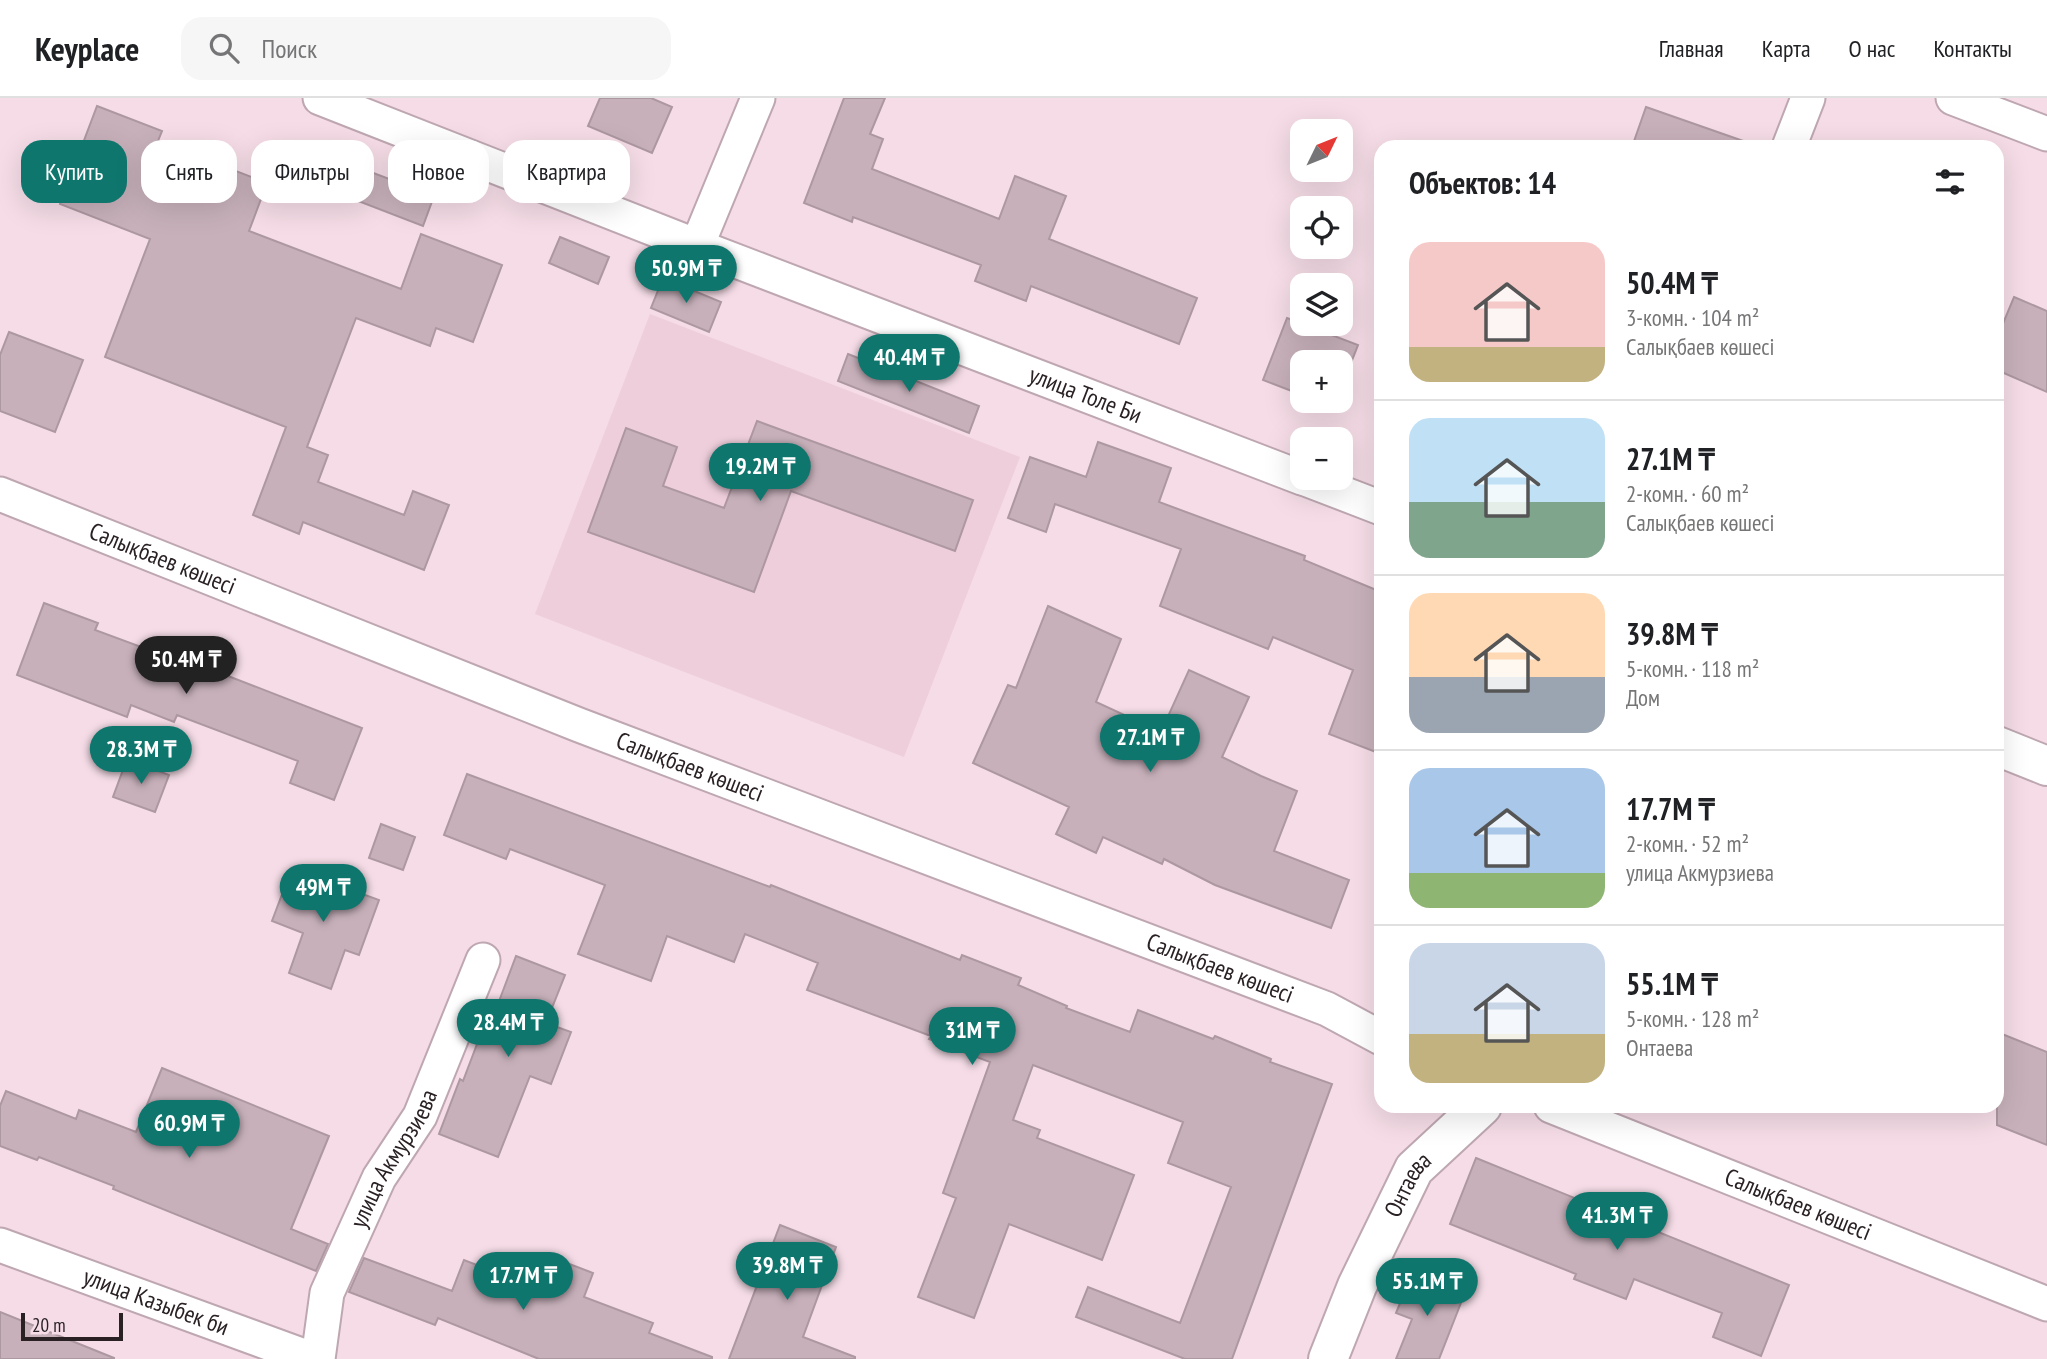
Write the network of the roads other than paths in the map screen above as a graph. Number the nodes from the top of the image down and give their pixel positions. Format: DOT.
graph roads {
  1 [pos="320,98"];
  2 [pos="758,98"];
  3 [pos="1808,98"];
  4 [pos="1953,98"];
  5 [pos="2047,135"];
  6 [pos="1791,140"];
  7 [pos="697,246"];
  8 [pos="1290,473"];
  9 [pos="1334,490"];
  10 [pos="0,494"];
  11 [pos="1374,505"];
  12 [pos="2004,749"];
  13 [pos="2047,766"];
  14 [pos="483,960"];
  15 [pos="1374,1034"];
  16 [pos="1474,1113"];
  17 [pos="1568,1113"];
  18 [pos="0,1245"];
  19 [pos="2047,1304"];
  20 [pos="312,1359"];
  21 [pos="318,1359"];
  22 [pos="1328,1359"];
  1 -- 7 [label="street, улица Толе Би"];
  2 -- 7 [label="street"];
  3 -- 6 [label="street"];
  4 -- 5 [label="street"];
  7 -- 8 [label="street, улица Толе Би"];
  9 -- 11 [label="street, улица Толе Би"];
  10 -- 15 [label="street, Салықбаев көшесі"];
  12 -- 13 [label="main road"];
  14 -- 21 [label="street, улица Акмурзиева"];
  16 -- 22 [label="main road, Онтаева"];
  17 -- 19 [label="street, Салықбаев көшесі"];
  18 -- 20 [label="street, улица Казыбек би"];
}
